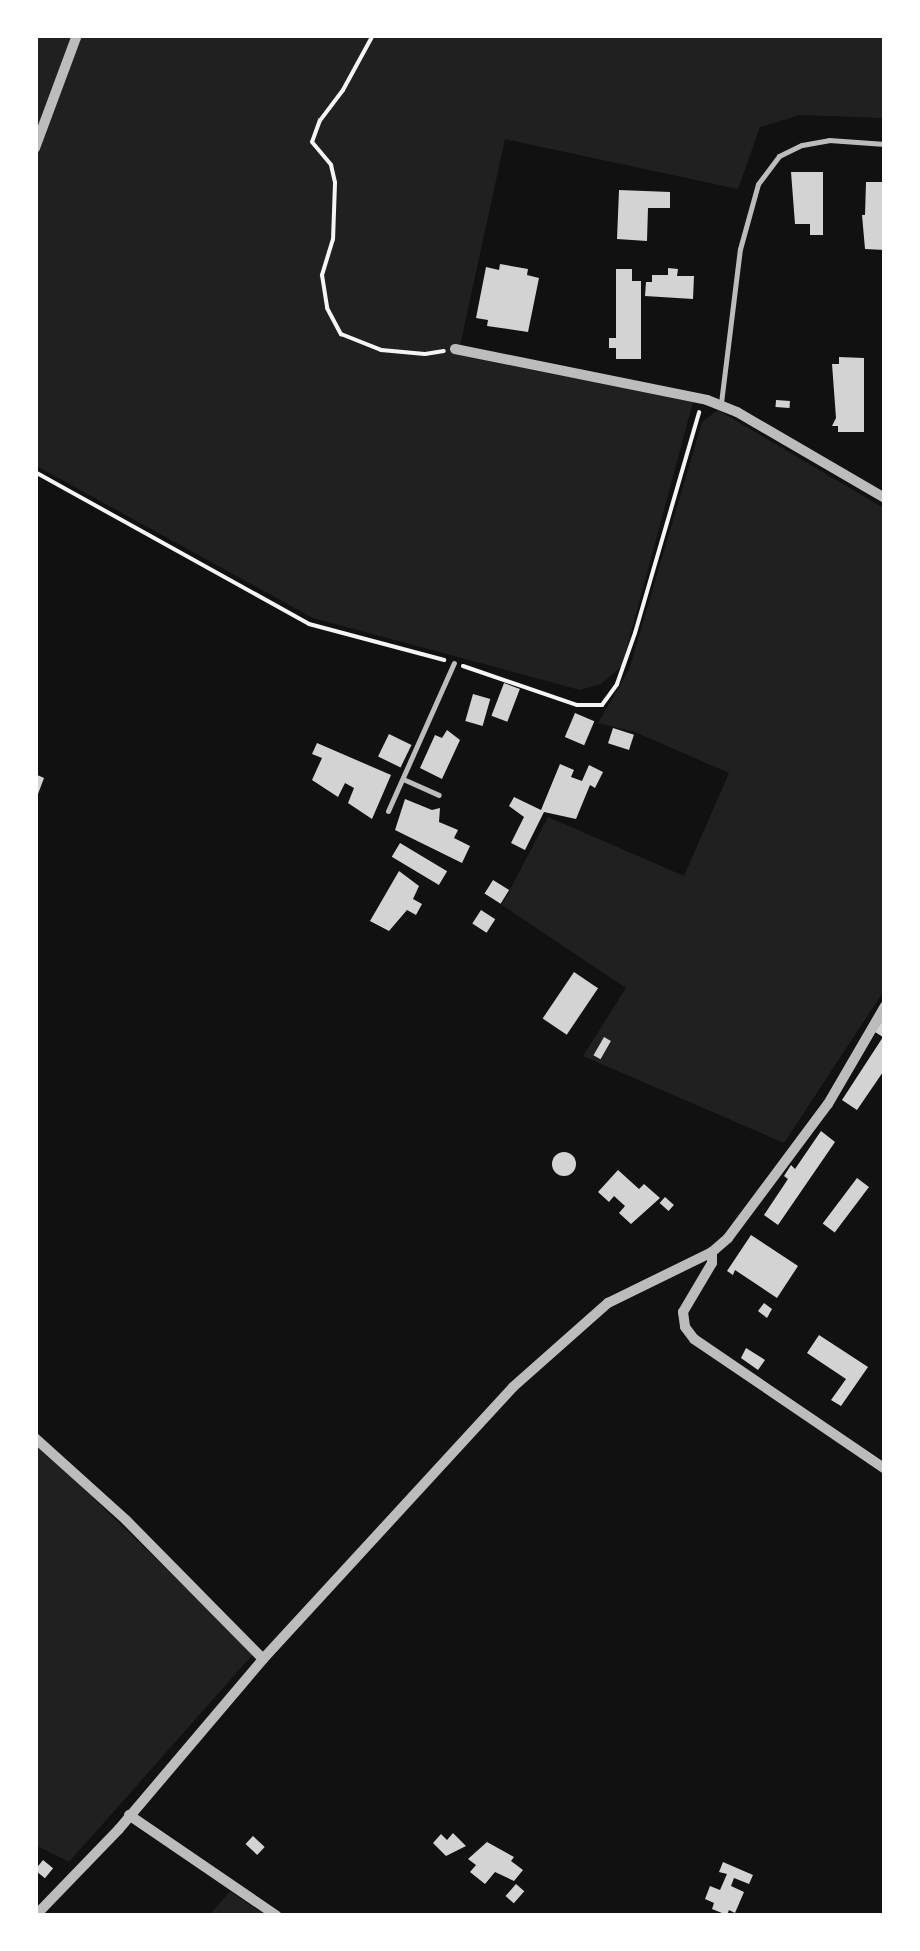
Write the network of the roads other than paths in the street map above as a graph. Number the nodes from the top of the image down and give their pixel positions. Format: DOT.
graph roads {
  1 [pos="77,35"];
  2 [pos="885,144"];
  3 [pos="35,148"];
  4 [pos="455,350"];
  5 [pos="721,406"];
  6 [pos="885,498"];
  7 [pos="454,663"];
  8 [pos="403,779"];
  9 [pos="439,796"];
  10 [pos="388,811"];
  11 [pos="885,1006"];
  12 [pos="712,1252"];
  13 [pos="35,1438"];
  14 [pos="885,1469"];
  15 [pos="263,1659"];
  16 [pos="129,1815"];
  17 [pos="35,1916"];
  18 [pos="277,1916"];
  1 -- 3 [label="street"];
  2 -- 5 [label="lane"];
  4 -- 5 [label="street"];
  5 -- 6 [label="street"];
  7 -- 8 [label="lane"];
  8 -- 9 [label="lane"];
  8 -- 10 [label="lane"];
  11 -- 12 [label="street"];
  12 -- 14 [label="street"];
  12 -- 15 [label="street"];
  13 -- 15 [label="street"];
  15 -- 16 [label="street"];
  16 -- 17 [label="street"];
  16 -- 18 [label="street"];
}
